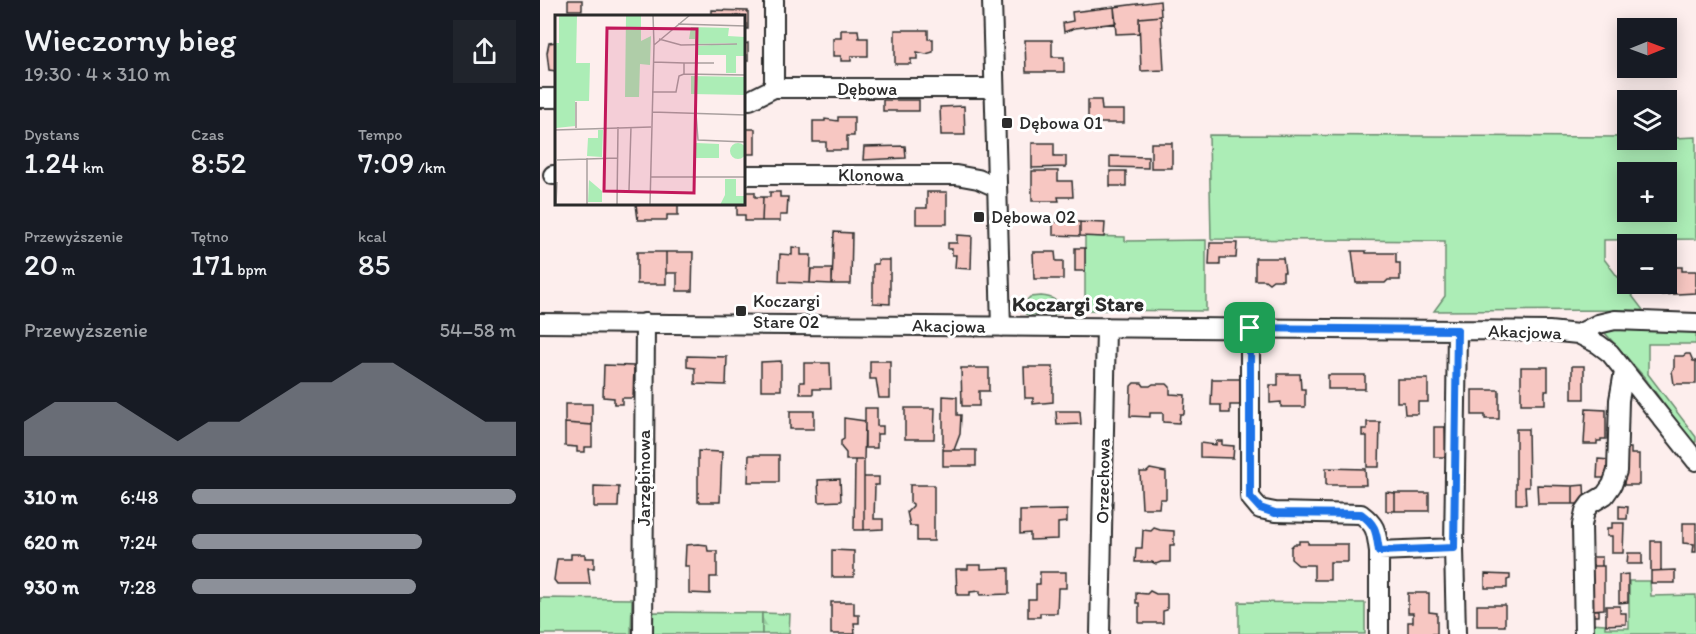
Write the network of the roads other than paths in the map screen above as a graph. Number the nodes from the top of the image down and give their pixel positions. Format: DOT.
graph roads {
  1 [pos="774,0"];
  2 [pos="992,0"];
  3 [pos="774,88"];
  4 [pos="994,88"];
  5 [pos="746,100"];
  6 [pos="746,175"];
  7 [pos="996,187"];
  8 [pos="540,323"];
  9 [pos="645,323"];
  10 [pos="1696,323"];
  11 [pos="1001,327"];
  12 [pos="1106,327"];
  13 [pos="1250,328"];
  14 [pos="1457,330"];
  15 [pos="1578,334"];
  16 [pos="1624,372"];
  17 [pos="1696,461"];
  18 [pos="1454,548"];
  19 [pos="1379,551"];
  20 [pos="643,634"];
  21 [pos="1100,634"];
  22 [pos="1379,634"];
  23 [pos="1456,634"];
  24 [pos="1584,634"];
  1 -- 3 [label="street"];
  2 -- 4 [label="street"];
  3 -- 4 [label="street, Dębowa"];
  3 -- 5 [label="street, Dębowa"];
  4 -- 7 [label="street"];
  6 -- 7 [label="street, Klonowa"];
  7 -- 11 [label="street"];
  8 -- 9 [label="street, Akacjowa"];
  9 -- 11 [label="street, Akacjowa"];
  9 -- 20 [label="street, Jarzębinowa"];
  10 -- 15 [label="street"];
  11 -- 12 [label="street, Akacjowa"];
  12 -- 13 [label="street, Akacjowa"];
  12 -- 21 [label="street, Orzechowa"];
  13 -- 14 [label="street, Akacjowa"];
  13 -- 19 [label="street"];
  14 -- 15 [label="street, Akacjowa"];
  14 -- 18 [label="street"];
  15 -- 16 [label="street, Akacjowa"];
  16 -- 17 [label="street, Akacjowa"];
  16 -- 24 [label="street"];
  18 -- 19 [label="street"];
  18 -- 23 [label="street"];
  19 -- 22 [label="street"];
}
